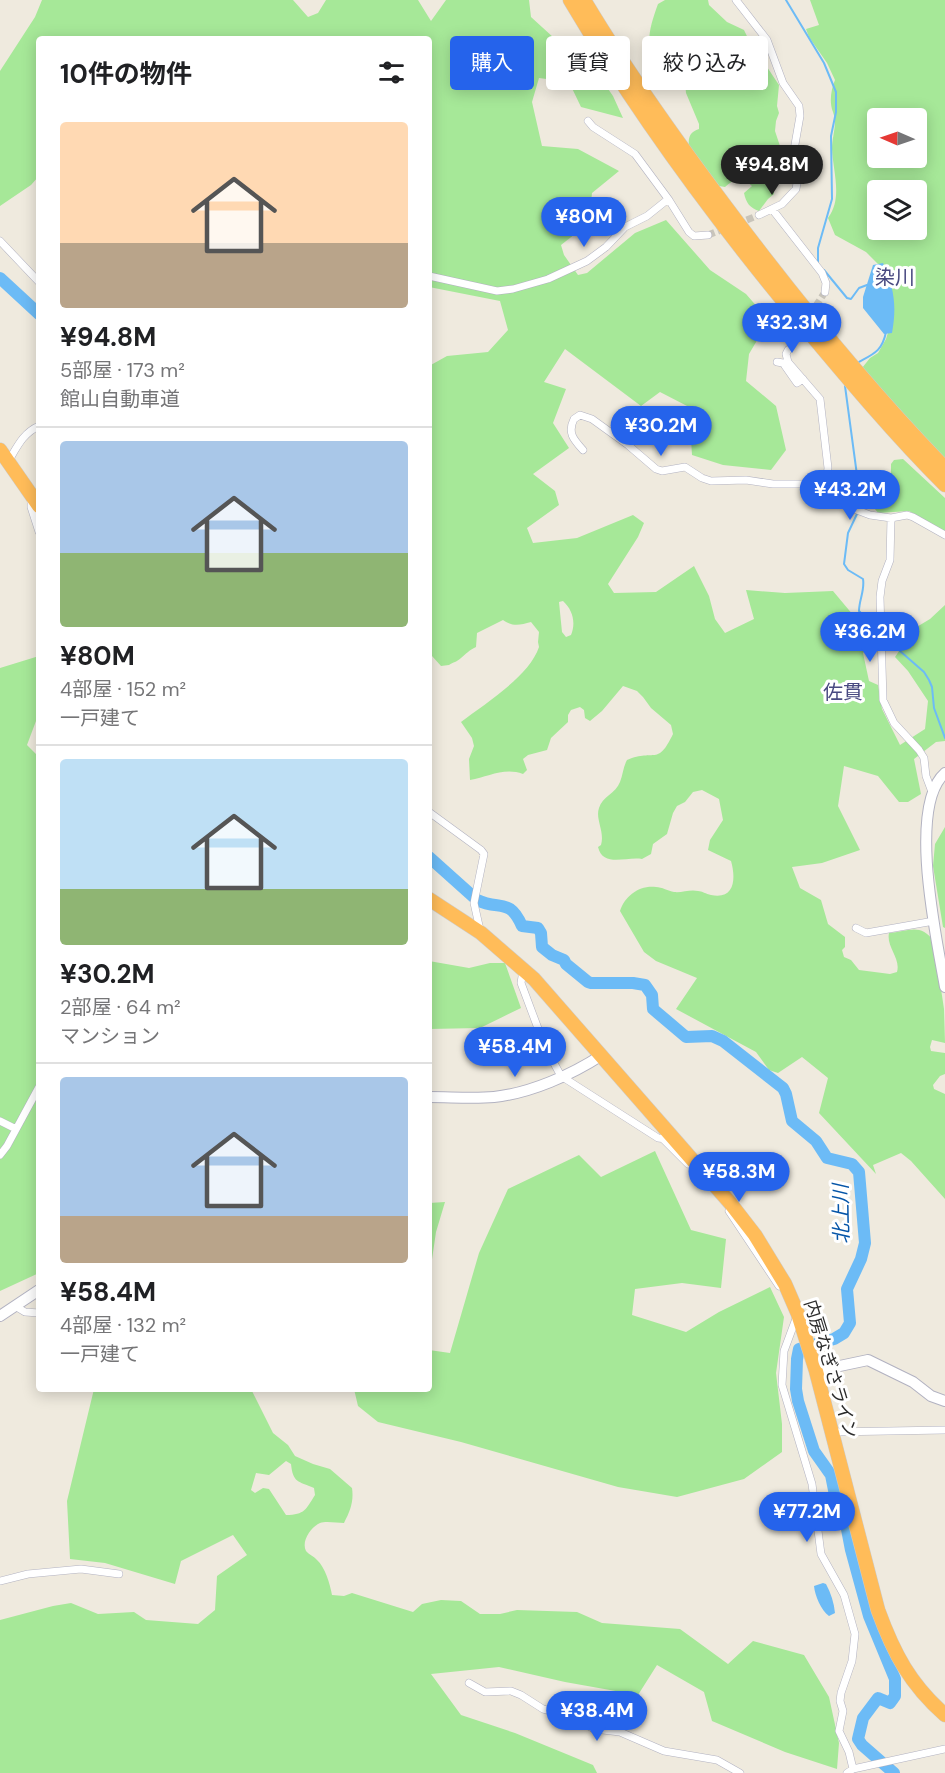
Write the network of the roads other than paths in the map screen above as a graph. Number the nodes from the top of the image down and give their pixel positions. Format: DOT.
graph roads {
  1 [pos="570,0"];
  2 [pos="584,0"];
  3 [pos="736,0"];
  4 [pos="588,121"];
  5 [pos="669,200"];
  6 [pos="772,209"];
  7 [pos="759,215"];
  8 [pos="708,235"];
  9 [pos="0,242"];
  10 [pos="432,277"];
  11 [pos="36,279"];
  12 [pos="825,292"];
  13 [pos="788,350"];
  14 [pos="777,362"];
  15 [pos="803,379"];
  16 [pos="36,427"];
  17 [pos="583,450"];
  18 [pos="4,456"];
  19 [pos="945,468"];
  20 [pos="826,483"];
  21 [pos="945,485"];
  22 [pos="35,500"];
  23 [pos="891,518"];
  24 [pos="36,523"];
  25 [pos="945,535"];
  26 [pos="945,773"];
  27 [pos="932,792"];
  28 [pos="432,814"];
  29 [pos="432,900"];
  30 [pos="934,921"];
  31 [pos="856,928"];
  32 [pos="481,933"];
  33 [pos="942,951"];
  34 [pos="523,970"];
  35 [pos="945,987"];
  36 [pos="602,1055"];
  37 [pos="561,1076"];
  38 [pos="36,1092"];
  39 [pos="432,1097"];
  40 [pos="0,1121"];
  41 [pos="16,1129"];
  42 [pos="670,1140"];
  43 [pos="0,1155"];
  44 [pos="36,1292"];
  45 [pos="15,1306"];
  46 [pos="36,1313"];
  47 [pos="798,1314"];
  48 [pos="0,1316"];
  49 [pos="814,1365"];
  50 [pos="945,1401"];
  51 [pos="945,1430"];
  52 [pos="832,1432"];
  53 [pos="119,1574"];
  54 [pos="0,1581"];
  55 [pos="469,1683"];
  56 [pos="945,1716"];
  57 [pos="945,1749"];
  58 [pos="850,1771"];
  59 [pos="740,1773"];
  1 -- 21 [label="highway"];
  2 -- 19 [label="highway"];
  3 -- 6 [label="street"];
  4 -- 5 [label="street"];
  5 -- 8 [label="street"];
  5 -- 10 [label="street"];
  6 -- 7 [label="street"];
  6 -- 12 [label="street"];
  9 -- 11 [label="street"];
  13 -- 15 [label="street"];
  14 -- 15 [label="street"];
  15 -- 20 [label="street"];
  16 -- 18 [label="street"];
  17 -- 20 [label="street"];
  18 -- 22 [label="highway"];
  20 -- 23 [label="street"];
  22 -- 24 [label="street"];
  23 -- 25 [label="street"];
  23 -- 27 [label="street"];
  26 -- 27 [label="street"];
  27 -- 30 [label="street"];
  28 -- 32 [label="street"];
  29 -- 32 [label="highway, 内房なぎさライン"];
  30 -- 31 [label="street"];
  30 -- 33 [label="street"];
  32 -- 34 [label="highway, 内房なぎさライン"];
  33 -- 35 [label="street"];
  34 -- 36 [label="highway, 内房なぎさライン"];
  34 -- 37 [label="street"];
  36 -- 37 [label="street"];
  36 -- 42 [label="highway, 内房なぎさライン"];
  37 -- 39 [label="street"];
  37 -- 42 [label="street"];
  38 -- 41 [label="street"];
  40 -- 41 [label="street"];
  41 -- 43 [label="street"];
  42 -- 47 [label="highway, 内房なぎさライン"];
  44 -- 45 [label="street"];
  45 -- 46 [label="street"];
  45 -- 48 [label="street"];
  47 -- 49 [label="highway, 内房なぎさライン"];
  47 -- 58 [label="street"];
  49 -- 50 [label="street"];
  49 -- 52 [label="highway, 内房なぎさライン"];
  51 -- 52 [label="street"];
  52 -- 56 [label="highway, 内房なぎさライン"];
  53 -- 54 [label="street"];
  55 -- 59 [label="street"];
  57 -- 58 [label="street"];
}
